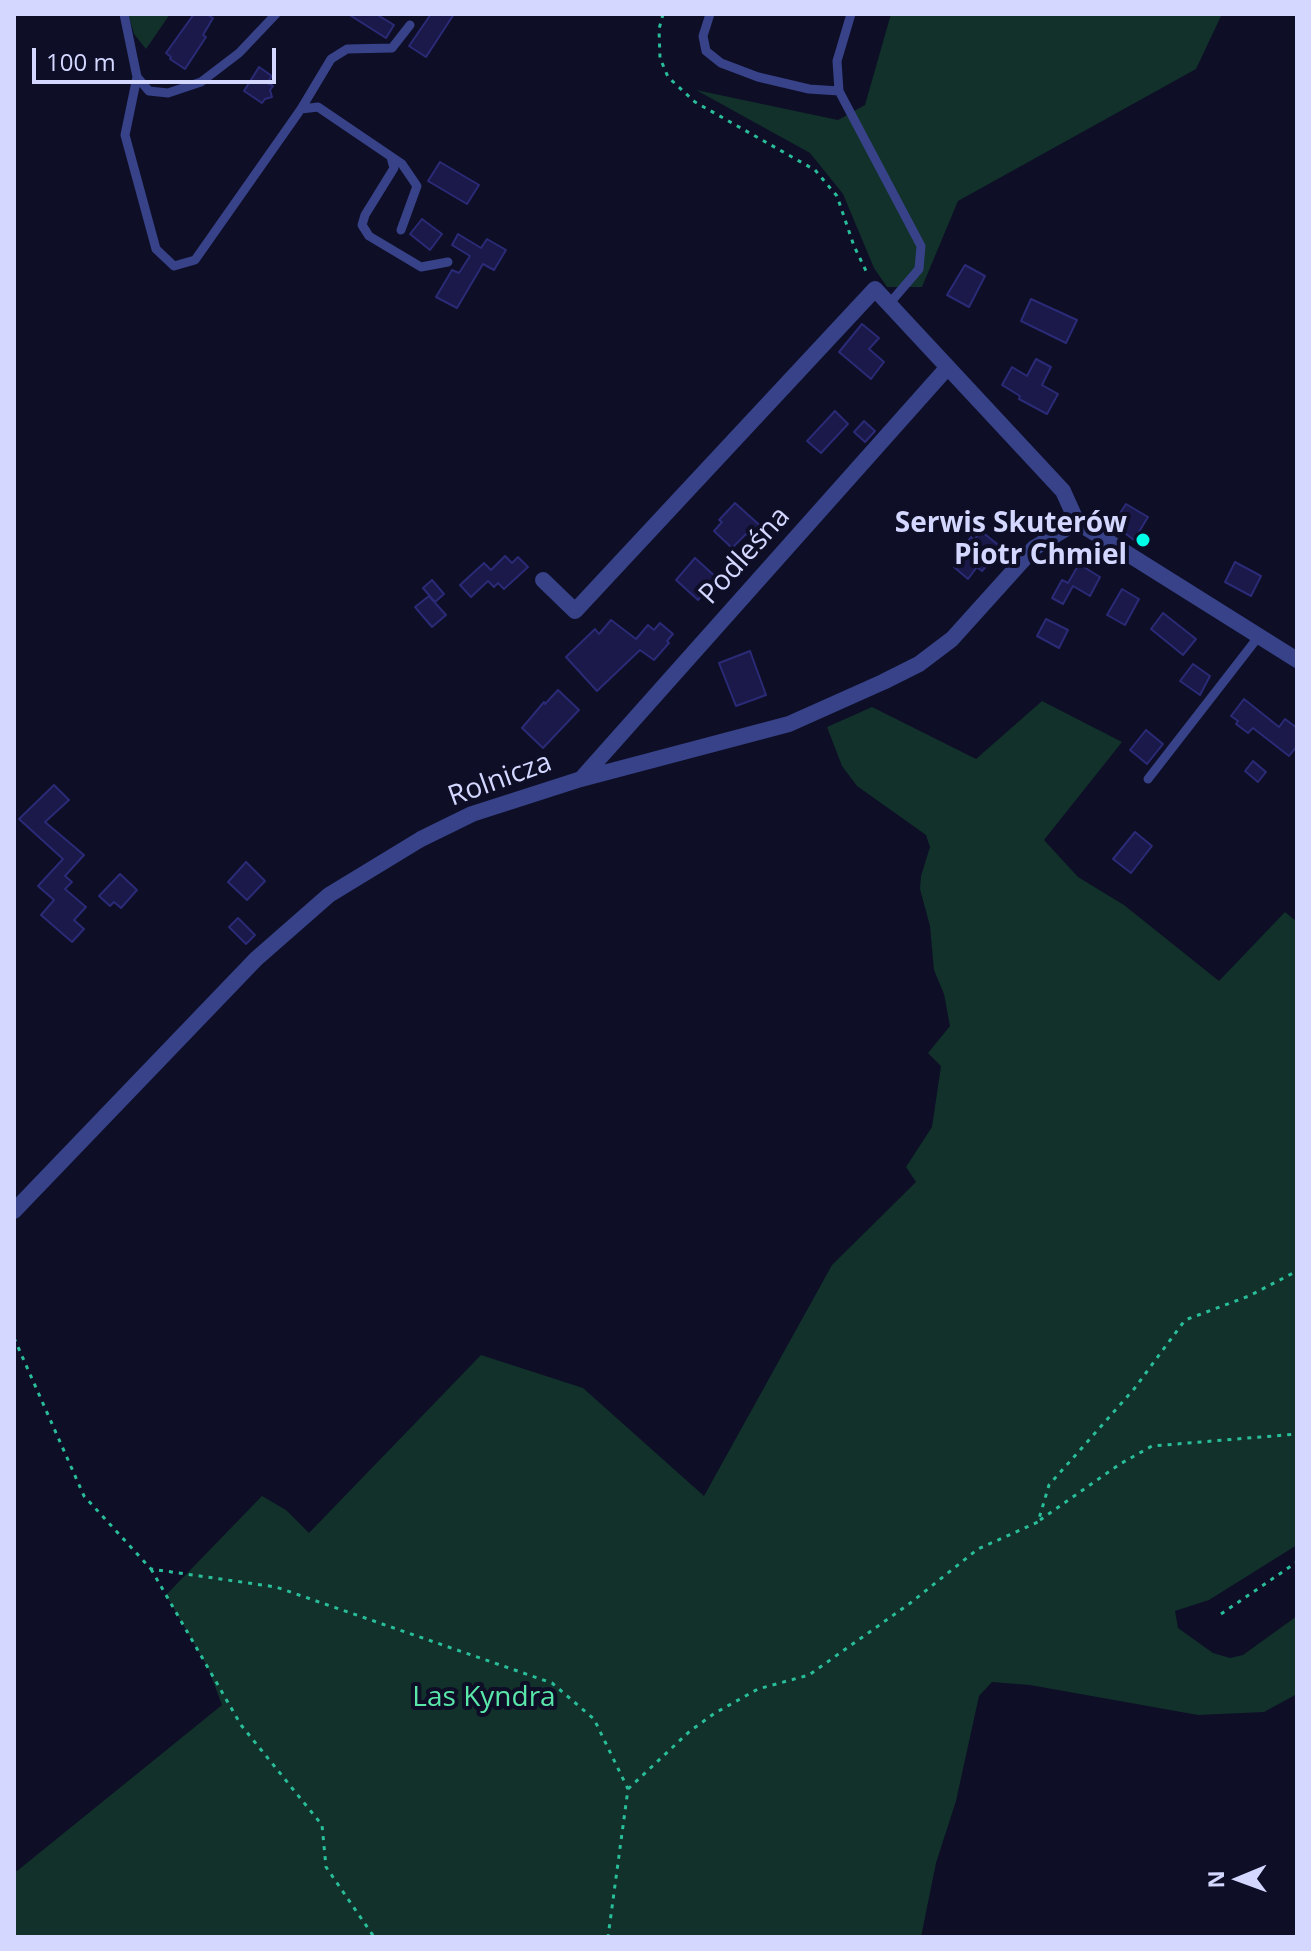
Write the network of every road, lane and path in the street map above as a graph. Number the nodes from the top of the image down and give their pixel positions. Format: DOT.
graph roads {
  1 [pos="124,14"];
  2 [pos="276,14"];
  3 [pos="663,14"];
  4 [pos="710,14"];
  5 [pos="851,14"];
  6 [pos="410,25"];
  7 [pos="137,77"];
  8 [pos="839,91"];
  9 [pos="301,109"];
  10 [pos="391,157"];
  11 [pos="401,230"];
  12 [pos="448,262"];
  13 [pos="875,289"];
  14 [pos="889,304"];
  15 [pos="947,368"];
  16 [pos="1077,522"];
  17 [pos="543,580"];
  18 [pos="1259,636"];
  19 [pos="1297,660"];
  20 [pos="581,779"];
  21 [pos="1148,779"];
  22 [pos="14,1211"];
  23 [pos="1297,1271"];
  24 [pos="14,1338"];
  25 [pos="1297,1434"];
  26 [pos="1038,1522"];
  27 [pos="1297,1562"];
  28 [pos="151,1569"];
  29 [pos="1221,1614"];
  30 [pos="628,1789"];
  31 [pos="374,1937"];
  32 [pos="608,1937"];
  1 -- 7 [label="lane"];
  2 -- 7 [label="lane"];
  3 -- 13 [label="path"];
  4 -- 8 [label="lane"];
  5 -- 8 [label="lane"];
  6 -- 9 [label="lane"];
  7 -- 9 [label="lane"];
  8 -- 14 [label="lane"];
  9 -- 10 [label="lane"];
  10 -- 11 [label="lane"];
  10 -- 12 [label="lane"];
  13 -- 14 [label="street"];
  13 -- 17 [label="street"];
  14 -- 15 [label="street"];
  15 -- 16 [label="street"];
  15 -- 20 [label="street, Podleśna"];
  16 -- 18 [label="street"];
  16 -- 20 [label="street, Rolnicza"];
  18 -- 19 [label="street"];
  18 -- 21 [label="lane"];
  20 -- 22 [label="street, Rolnicza"];
  23 -- 26 [label="path"];
  24 -- 28 [label="path"];
  25 -- 26 [label="path"];
  26 -- 30 [label="path"];
  27 -- 29 [label="path"];
  28 -- 30 [label="path"];
  28 -- 31 [label="path"];
  30 -- 32 [label="path"];
}
